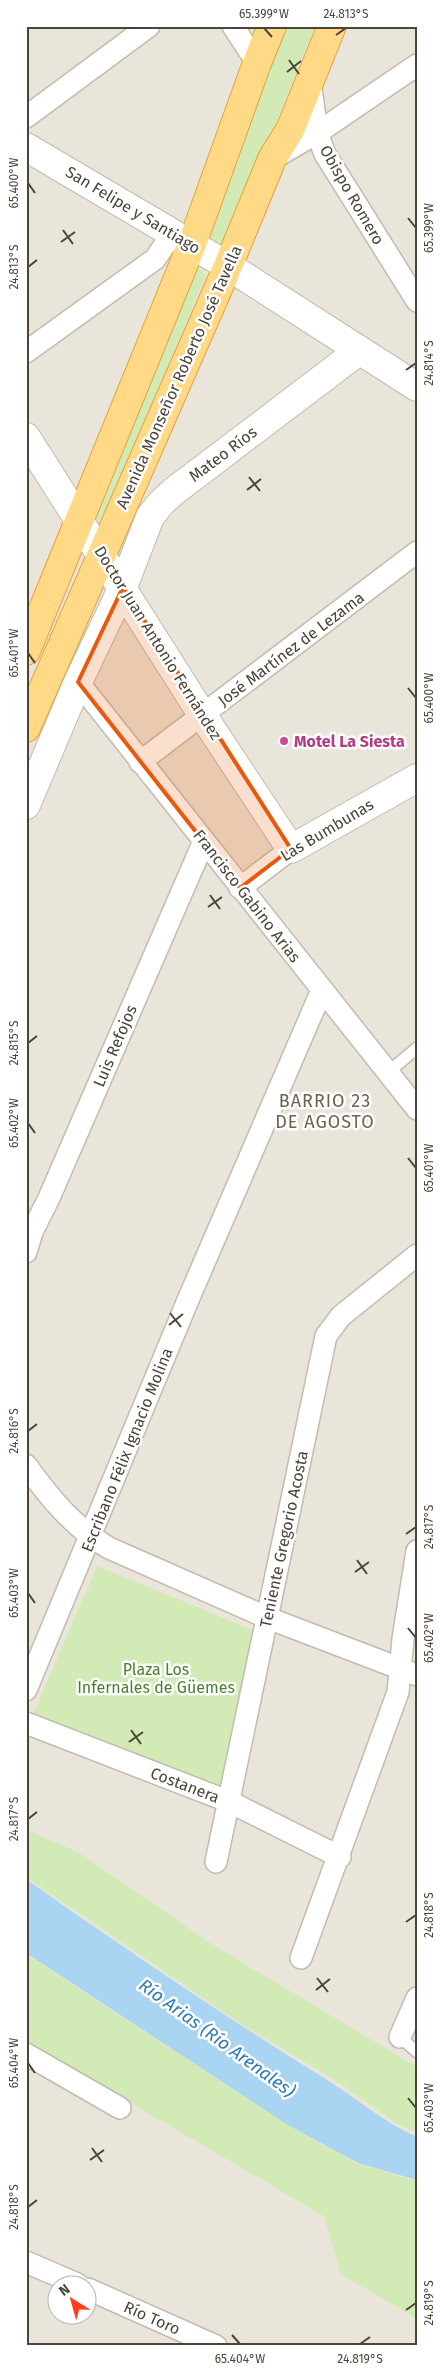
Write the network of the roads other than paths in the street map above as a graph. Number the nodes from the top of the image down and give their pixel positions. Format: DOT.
graph roads {
  1 [pos="149,26"];
  2 [pos="233,26"];
  3 [pos="272,26"];
  4 [pos="332,26"];
  5 [pos="257,63"];
  6 [pos="417,65"];
  7 [pos="310,80"];
  8 [pos="26,117"];
  9 [pos="318,133"];
  10 [pos="26,147"];
  11 [pos="272,159"];
  12 [pos="182,239"];
  13 [pos="228,266"];
  14 [pos="417,301"];
  15 [pos="360,350"];
  16 [pos="26,352"];
  17 [pos="417,387"];
  18 [pos="26,437"];
  19 [pos="79,520"];
  20 [pos="417,552"];
  21 [pos="101,553"];
  22 [pos="123,587"];
  23 [pos="26,615"];
  24 [pos="26,651"];
  25 [pos="78,682"];
  26 [pos="203,716"];
  27 [pos="26,728"];
  28 [pos="140,762"];
  29 [pos="417,778"];
  30 [pos="26,805"];
  31 [pos="204,841"];
  32 [pos="291,849"];
  33 [pos="240,888"];
  34 [pos="322,990"];
  35 [pos="417,1048"];
  36 [pos="387,1073"];
  37 [pos="417,1109"];
  38 [pos="26,1252"];
  39 [pos="417,1254"];
  40 [pos="26,1465"];
  41 [pos="91,1538"];
  42 [pos="417,1550"];
  43 [pos="268,1618"];
  44 [pos="409,1672"];
  45 [pos="26,1690"];
  46 [pos="26,1723"];
  47 [pos="230,1802"];
  48 [pos="340,1857"];
  49 [pos="216,1862"];
  50 [pos="301,1958"];
  51 [pos="417,1998"];
  52 [pos="400,2037"];
  53 [pos="417,2052"];
  54 [pos="26,2054"];
  55 [pos="120,2108"];
  56 [pos="26,2262"];
  57 [pos="54,2274"];
  58 [pos="98,2293"];
  59 [pos="216,2346"];
  1 -- 8 [label="street"];
  2 -- 5 [label="street"];
  3 -- 5 [label="highway, Avenida Monseñor Roberto José Tavella"];
  4 -- 7 [label="highway, Avenida Monseñor Roberto José Tavella"];
  5 -- 12 [label="highway, Avenida Monseñor Roberto José Tavella"];
  6 -- 9 [label="street"];
  7 -- 9 [label="street, Obispo Romero"];
  7 -- 11 [label="highway, Avenida Monseñor Roberto José Tavella"];
  9 -- 11 [label="street"];
  9 -- 14 [label="street, Obispo Romero"];
  10 -- 12 [label="street, San Felipe y Santiago"];
  11 -- 13 [label="highway, Avenida Monseñor Roberto José Tavella"];
  12 -- 13 [label="street, San Felipe y Santiago"];
  12 -- 16 [label="street"];
  12 -- 19 [label="highway, Avenida Monseñor Roberto José Tavella"];
  13 -- 15 [label="street, San Felipe y Santiago"];
  13 -- 21 [label="highway, Avenida Monseñor Roberto José Tavella"];
  15 -- 17 [label="street, San Felipe y Santiago"];
  15 -- 22 [label="street, Mateo Ríos"];
  18 -- 19 [label="street, Doctor Juan Antonio Fernández"];
  19 -- 21 [label="street, Doctor Juan Antonio Fernández"];
  19 -- 23 [label="street"];
  19 -- 24 [label="highway, Avenida Monseñor Roberto José Tavella"];
  20 -- 26 [label="street, José Martínez de Lezama"];
  21 -- 22 [label="street, Doctor Juan Antonio Fernández"];
  21 -- 27 [label="highway, Avenida Monseñor Roberto José Tavella"];
  22 -- 25 [label="street, Mateo Ríos"];
  22 -- 26 [label="street, Doctor Juan Antonio Fernández"];
  25 -- 28 [label="street, Francisco Gabino Arias"];
  25 -- 30 [label="street, Mateo Ríos"];
  26 -- 28 [label="street, José Martínez de Lezama"];
  26 -- 32 [label="street, Doctor Juan Antonio Fernández"];
  28 -- 31 [label="street, Francisco Gabino Arias"];
  29 -- 32 [label="street, Las Bumbunas"];
  31 -- 33 [label="street, Francisco Gabino Arias"];
  31 -- 38 [label="street, Luis Refojos"];
  32 -- 33 [label="street, Las Bumbunas"];
  33 -- 34 [label="street, Francisco Gabino Arias"];
  34 -- 36 [label="street, Francisco Gabino Arias"];
  34 -- 41 [label="street, Escribano Félix Ignacio Molina"];
  35 -- 36 [label="lane"];
  36 -- 37 [label="street, Francisco Gabino Arias"];
  39 -- 43 [label="street, Teniente Gregorio Acosta"];
  40 -- 41 [label="street"];
  41 -- 43 [label="street"];
  41 -- 45 [label="street, Escribano Félix Ignacio Molina"];
  42 -- 44 [label="street"];
  43 -- 44 [label="street"];
  43 -- 47 [label="street, Teniente Gregorio Acosta"];
  44 -- 48 [label="street"];
  46 -- 47 [label="street, Costanera"];
  47 -- 48 [label="street, Costanera"];
  47 -- 49 [label="street, Teniente Gregorio Acosta"];
  48 -- 50 [label="street"];
  51 -- 52 [label="street"];
  52 -- 53 [label="lane"];
  54 -- 55 [label="street"];
  56 -- 57 [label="street"];
  58 -- 59 [label="street, Río Toro"];
}
